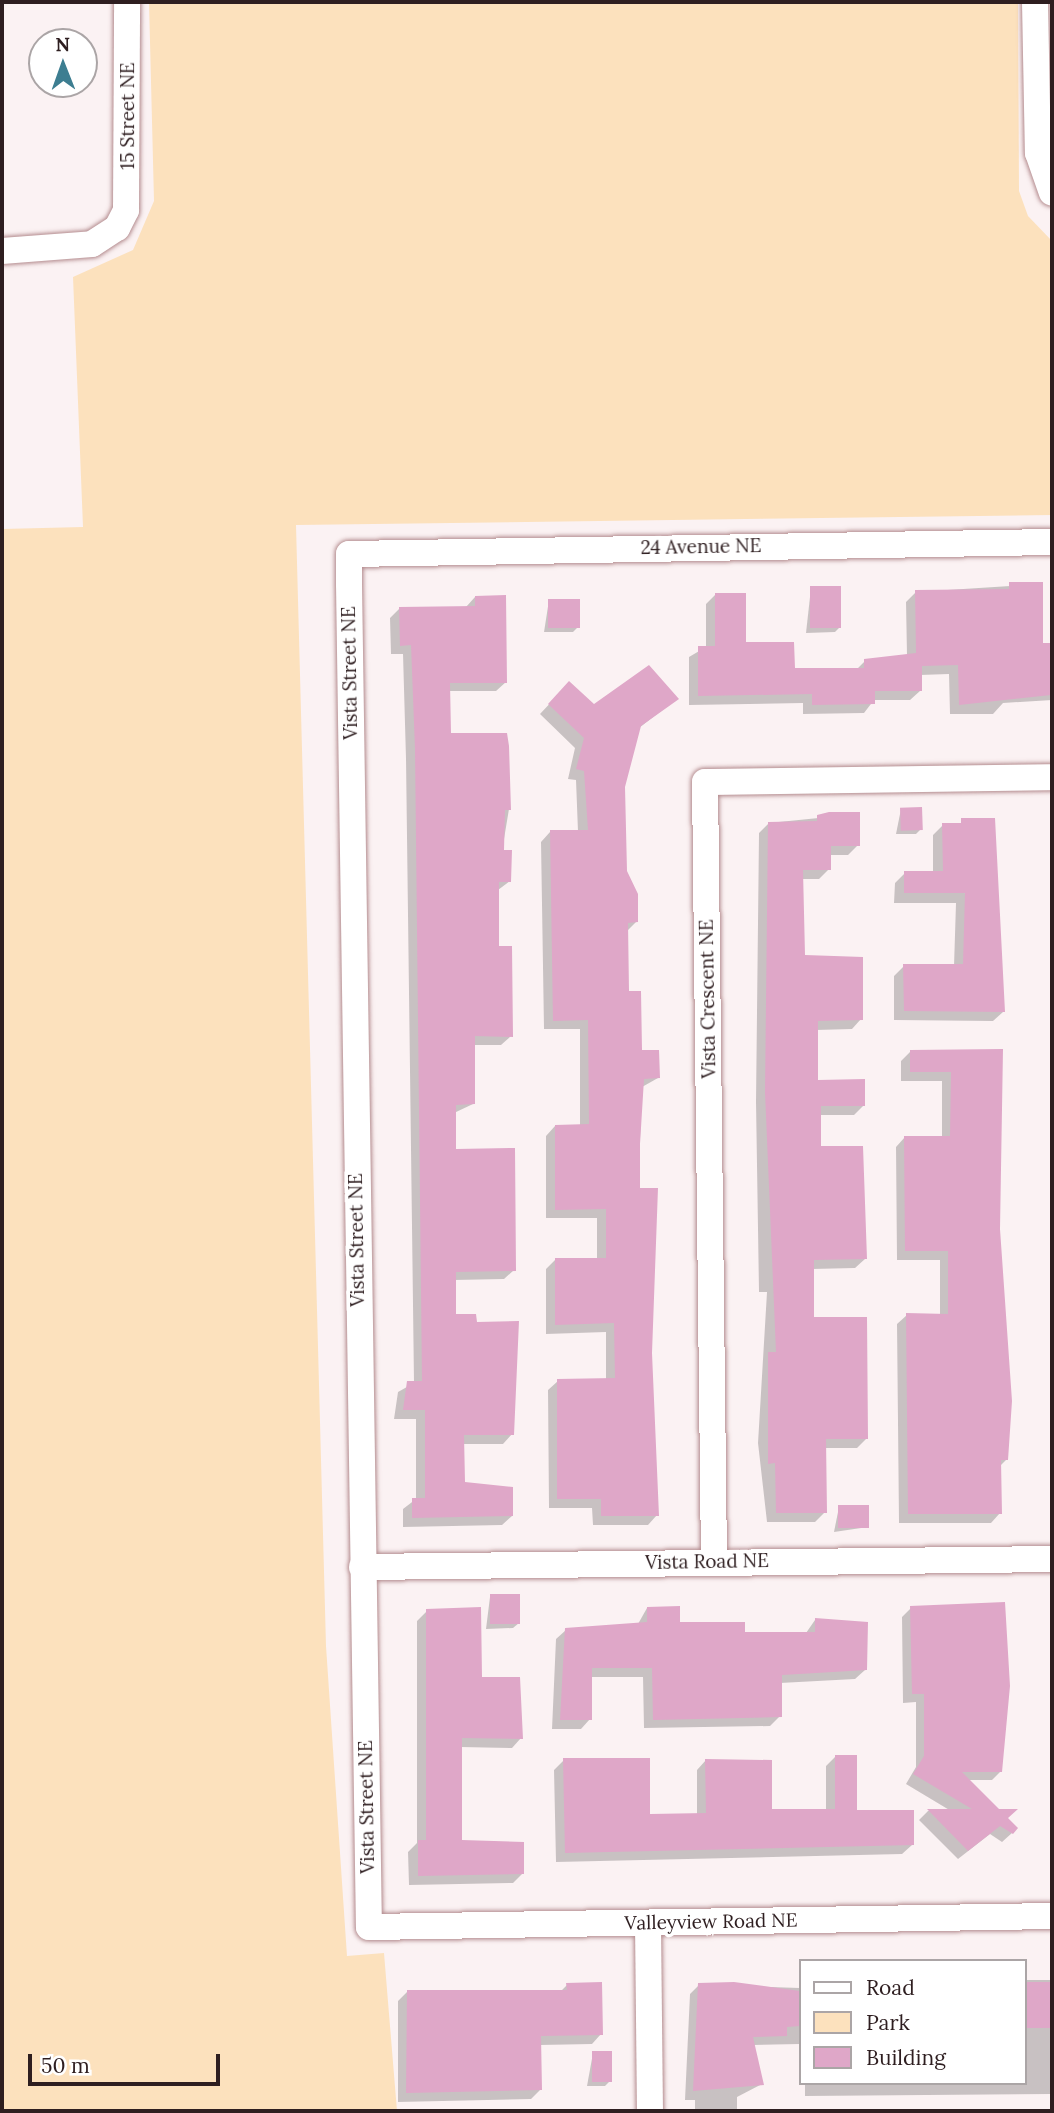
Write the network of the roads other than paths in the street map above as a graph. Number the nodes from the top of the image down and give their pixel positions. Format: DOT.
graph roads {
  1 [pos="127,2"];
  2 [pos="1035,2"];
  3 [pos="1052,193"];
  4 [pos="2,251"];
  5 [pos="1052,542"];
  6 [pos="349,554"];
  7 [pos="1052,777"];
  8 [pos="1052,1559"];
  9 [pos="714,1562"];
  10 [pos="362,1567"];
  11 [pos="1052,1916"];
  12 [pos="648,1923"];
  13 [pos="369,1927"];
  14 [pos="650,2111"];
  1 -- 4 [label="street, 15 Street NE"];
  2 -- 3 [label="street"];
  5 -- 6 [label="street, 24 Avenue NE"];
  6 -- 10 [label="street, Vista Street NE"];
  7 -- 9 [label="street, Vista Crescent NE"];
  8 -- 9 [label="street, Vista Road NE"];
  9 -- 10 [label="street, Vista Road NE"];
  10 -- 13 [label="street, Vista Street NE"];
  11 -- 12 [label="street, Valleyview Road NE"];
  12 -- 13 [label="street, Valleyview Road NE"];
  12 -- 14 [label="street"];
}
